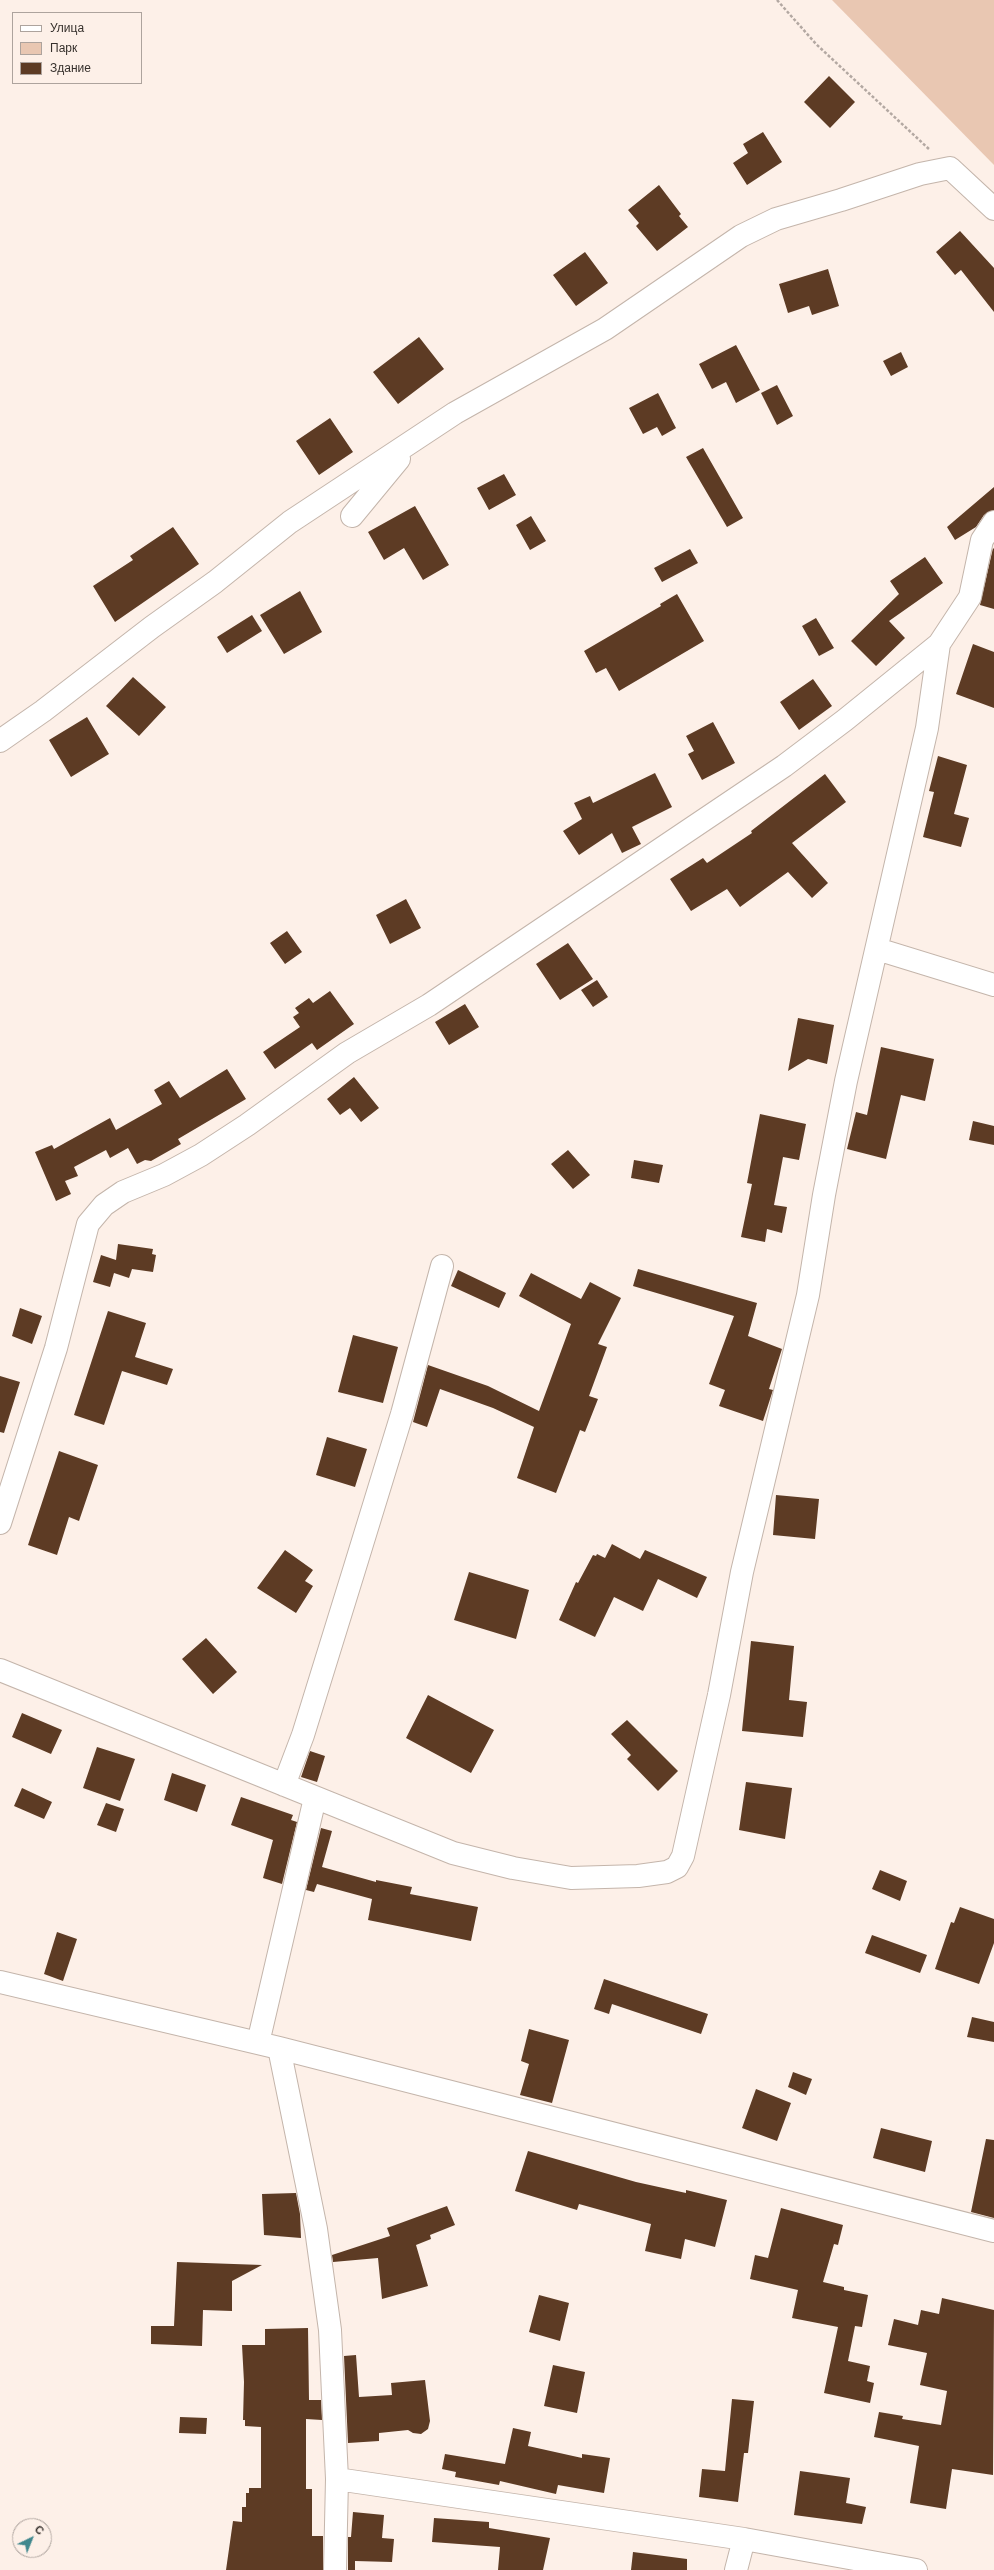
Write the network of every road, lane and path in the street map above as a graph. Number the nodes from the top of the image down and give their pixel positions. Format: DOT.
graph roads {
  1 [pos="777,0"];
  2 [pos="950,168"];
  3 [pos="994,210"];
  4 [pos="420,435"];
  5 [pos="352,516"];
  6 [pos="994,522"];
  7 [pos="939,644"];
  8 [pos="0,740"];
  9 [pos="876,949"];
  10 [pos="994,984"];
  11 [pos="442,1266"];
  12 [pos="0,1523"];
  13 [pos="0,1670"];
  14 [pos="284,1785"];
  15 [pos="315,1798"];
  16 [pos="0,1982"];
  17 [pos="258,2043"];
  18 [pos="279,2048"];
  19 [pos="994,2231"];
  20 [pos="337,2479"];
  21 [pos="744,2540"];
  22 [pos="335,2570"];
  23 [pos="736,2570"];
  24 [pos="916,2570"];
  1 -- 2 [label="path"];
  2 -- 3 [label="street"];
  2 -- 4 [label="street"];
  4 -- 5 [label="street"];
  4 -- 8 [label="street"];
  6 -- 7 [label="street"];
  7 -- 9 [label="street"];
  7 -- 12 [label="street"];
  9 -- 10 [label="street"];
  9 -- 15 [label="street"];
  11 -- 14 [label="street"];
  13 -- 14 [label="street"];
  14 -- 15 [label="street"];
  15 -- 17 [label="street"];
  16 -- 17 [label="street"];
  17 -- 18 [label="street"];
  18 -- 19 [label="street"];
  18 -- 20 [label="street"];
  20 -- 21 [label="street"];
  20 -- 22 [label="street"];
  21 -- 23 [label="street"];
  21 -- 24 [label="street"];
}
